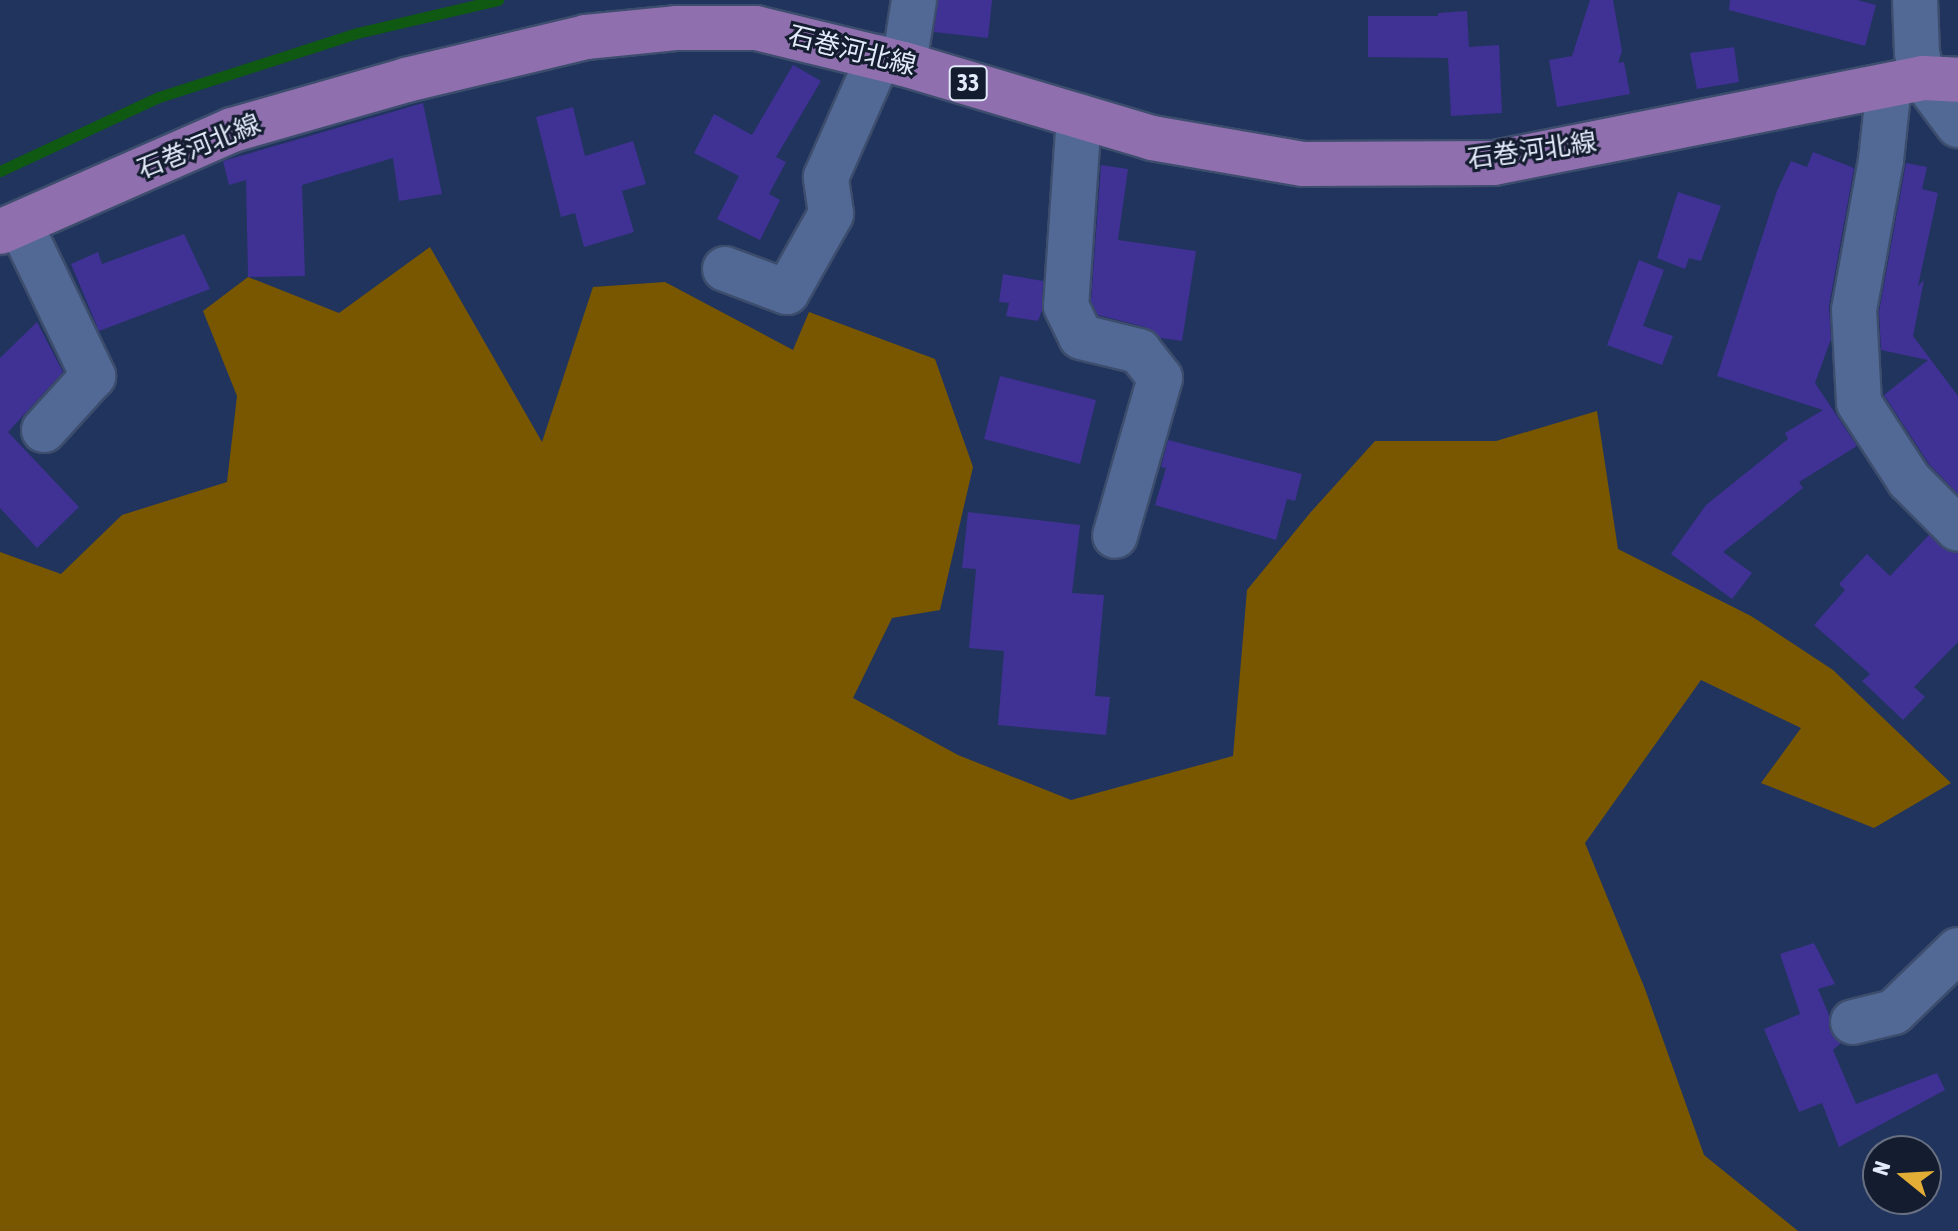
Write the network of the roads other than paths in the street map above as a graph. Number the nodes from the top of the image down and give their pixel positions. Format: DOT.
graph roads {
  1 [pos="914,0"];
  2 [pos="1915,0"];
  3 [pos="892,60"];
  4 [pos="1923,81"];
  5 [pos="1079,116"];
  6 [pos="1958,125"];
  7 [pos="10,228"];
  8 [pos="725,269"];
  9 [pos="44,430"];
  10 [pos="1958,529"];
  11 [pos="1115,536"];
  12 [pos="1958,950"];
  13 [pos="1853,1022"];
  1 -- 3 [label="street"];
  2 -- 4 [label="street"];
  3 -- 5 [label="main road, 石巻河北線 / 33"];
  3 -- 7 [label="main road, 石巻河北線 / 33"];
  3 -- 8 [label="street"];
  4 -- 5 [label="main road, 石巻河北線 / 33"];
  4 -- 6 [label="street"];
  4 -- 10 [label="street"];
  5 -- 11 [label="street"];
  7 -- 9 [label="street"];
  12 -- 13 [label="street"];
}
